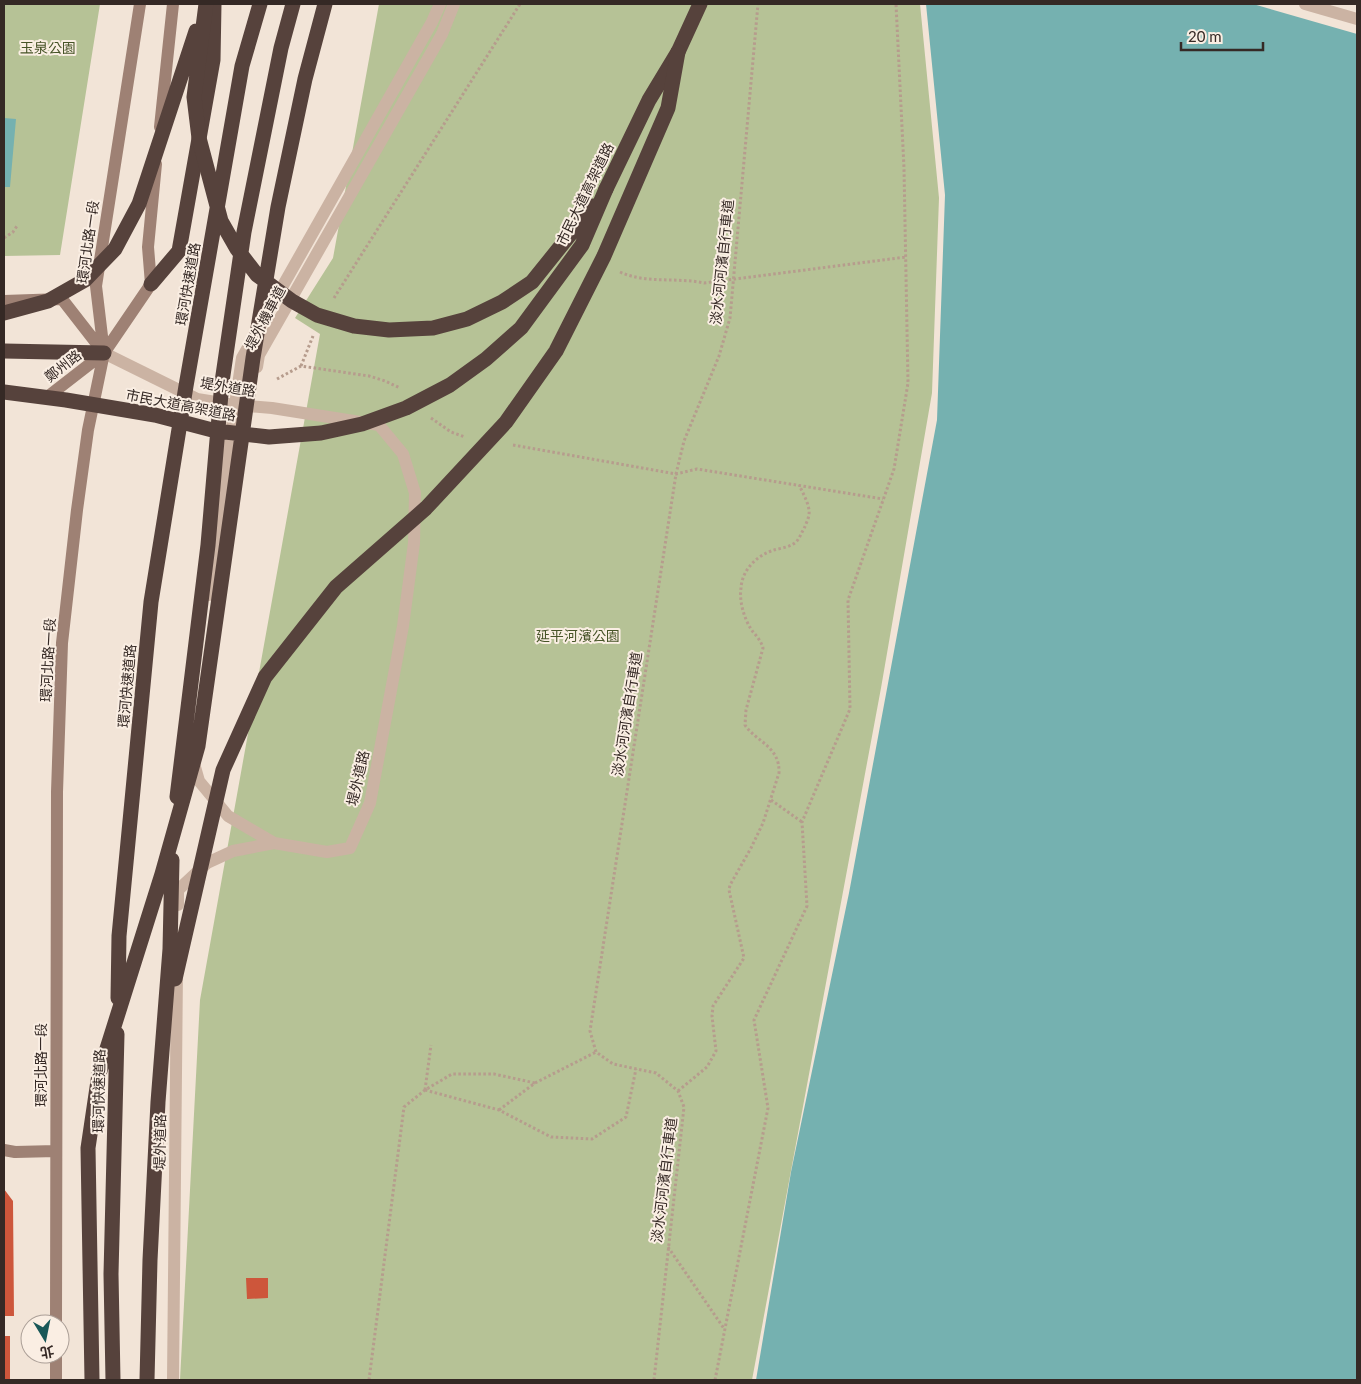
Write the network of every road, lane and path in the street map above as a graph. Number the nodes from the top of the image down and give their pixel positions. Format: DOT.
graph roads {
  1 [pos="140,4"];
  2 [pos="173,4"];
  3 [pos="205,4"];
  4 [pos="214,4"];
  5 [pos="260,4"];
  6 [pos="293,4"];
  7 [pos="325,4"];
  8 [pos="440,4"];
  9 [pos="454,4"];
  10 [pos="520,4"];
  11 [pos="700,4"];
  12 [pos="758,4"];
  13 [pos="896,4"];
  14 [pos="1305,4"];
  15 [pos="1357,19"];
  16 [pos="678,52"];
  17 [pos="606,189"];
  18 [pos="16,226"];
  19 [pos="4,238"];
  20 [pos="906,257"];
  21 [pos="733,279"];
  22 [pos="151,284"];
  23 [pos="4,301"];
  24 [pos="329,306"];
  25 [pos="4,314"];
  26 [pos="315,332"];
  27 [pos="9,351"];
  28 [pos="104,353"];
  29 [pos="301,366"];
  30 [pos="4,392"];
  31 [pos="4,399"];
  32 [pos="235,405"];
  33 [pos="676,474"];
  34 [pos="799,485"];
  35 [pos="883,499"];
  36 [pos="770,800"];
  37 [pos="802,822"];
  38 [pos="274,843"];
  39 [pos="164,1032"];
  40 [pos="430,1045"];
  41 [pos="596,1052"];
  42 [pos="636,1069"];
  43 [pos="535,1083"];
  44 [pos="425,1090"];
  45 [pos="678,1091"];
  46 [pos="499,1110"];
  47 [pos="4,1150"];
  48 [pos="56,1151"];
  49 [pos="667,1247"];
  50 [pos="56,1314"];
  51 [pos="725,1331"];
  52 [pos="56,1364"];
  53 [pos="56,1380"];
  54 [pos="92,1380"];
  55 [pos="113,1380"];
  56 [pos="147,1380"];
  57 [pos="174,1380"];
  58 [pos="369,1380"];
  59 [pos="654,1380"];
  60 [pos="715,1380"];
  1 -- 28 [label="street, 環河北路一段"];
  2 -- 22 [label="street"];
  3 -- 17 [label="highway, bridge"];
  3 -- 25 [label="highway, bridge"];
  4 -- 22 [label="highway"];
  5 -- 55 [label="highway, 環河快速道路, bridge"];
  6 -- 39 [label="highway, bridge"];
  7 -- 54 [label="highway, bridge"];
  8 -- 32 [label="street, 堤外機車道"];
  9 -- 32 [label="street, 堤外機車道"];
  10 -- 24 [label="path"];
  11 -- 16 [label="highway, 市民大道高架道路"];
  12 -- 21 [label="path, 淡水河河濱自行車道"];
  13 -- 20 [label="path"];
  14 -- 15 [label="street"];
  16 -- 17 [label="highway, 市民大道高架道路, bridge"];
  16 -- 39 [label="highway, bridge"];
  17 -- 30 [label="highway, 市民大道高架道路, bridge"];
  18 -- 19 [label="path"];
  20 -- 21 [label="path"];
  20 -- 35 [label="path"];
  21 -- 33 [label="path, 淡水河河濱自行車道"];
  22 -- 28 [label="street"];
  23 -- 28 [label="street, 鄭州路"];
  26 -- 29 [label="path"];
  27 -- 28 [label="highway"];
  28 -- 31 [label="street, 鄭州路"];
  28 -- 32 [label="street, 堤外道路"];
  28 -- 48 [label="street, 環河北路一段"];
  32 -- 38 [label="street"];
  32 -- 38 [label="street, 堤外道路"];
  33 -- 34 [label="path"];
  33 -- 41 [label="path, 淡水河河濱自行車道"];
  34 -- 35 [label="path"];
  34 -- 36 [label="path"];
  35 -- 37 [label="path"];
  36 -- 37 [label="path"];
  36 -- 45 [label="path"];
  37 -- 51 [label="path"];
  38 -- 57 [label="street, 堤外道路"];
  39 -- 56 [label="highway, bridge"];
  40 -- 44 [label="path"];
  41 -- 42 [label="path"];
  41 -- 43 [label="path"];
  42 -- 45 [label="path"];
  42 -- 46 [label="path"];
  43 -- 44 [label="path"];
  43 -- 46 [label="path"];
  44 -- 46 [label="path"];
  44 -- 58 [label="path"];
  45 -- 49 [label="path, 淡水河河濱自行車道"];
  47 -- 48 [label="street"];
  48 -- 50 [label="street, 環河北路一段"];
  49 -- 51 [label="path"];
  49 -- 59 [label="path, 淡水河河濱自行車道"];
  51 -- 60 [label="path"];
  52 -- 53 [label="street"];
}
